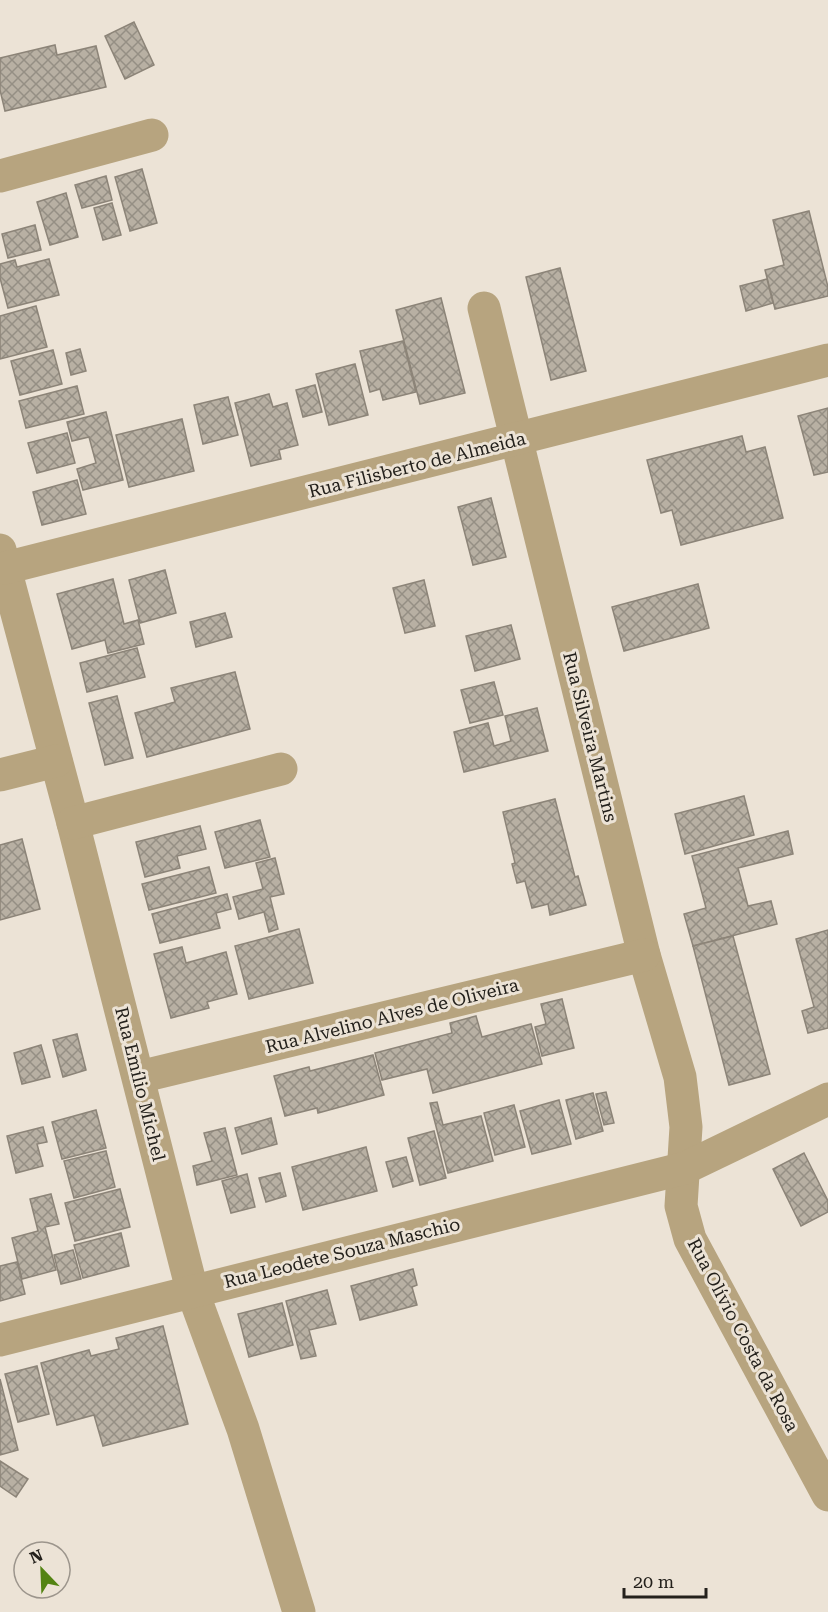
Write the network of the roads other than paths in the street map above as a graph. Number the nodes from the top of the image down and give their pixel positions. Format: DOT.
graph roads {
  1 [pos="152,135"];
  2 [pos="0,176"];
  3 [pos="484,308"];
  4 [pos="828,360"];
  5 [pos="517,440"];
  6 [pos="2,559"];
  7 [pos="56,761"];
  8 [pos="281,770"];
  9 [pos="0,775"];
  10 [pos="73,823"];
  11 [pos="644,955"];
  12 [pos="139,1077"];
  13 [pos="828,1099"];
  14 [pos="685,1168"];
  15 [pos="192,1290"];
  16 [pos="0,1340"];
  17 [pos="828,1496"];
  18 [pos="299,1612"];
  1 -- 2 [label="street"];
  3 -- 5 [label="street, Rua Silveira Martins"];
  4 -- 5 [label="street, Rua Filisberto de Almeida"];
  5 -- 6 [label="street, Rua Filisberto de Almeida"];
  5 -- 11 [label="street, Rua Silveira Martins"];
  6 -- 7 [label="street, Rua Emílio Michel"];
  7 -- 9 [label="street"];
  7 -- 10 [label="street, Rua Emílio Michel"];
  8 -- 10 [label="street"];
  10 -- 12 [label="street, Rua Emílio Michel"];
  11 -- 12 [label="street, Rua Alvelino Alves de Oliveira"];
  11 -- 14 [label="street, Rua Silveira Martins"];
  12 -- 15 [label="street, Rua Emílio Michel"];
  13 -- 14 [label="street, Rua Leodete Souza Maschio"];
  14 -- 15 [label="street, Rua Leodete Souza Maschio"];
  14 -- 17 [label="street, Rua Olívio Costa da Rosa"];
  15 -- 16 [label="street, Rua Leodete Souza Maschio"];
  15 -- 18 [label="street, Rua Emílio Michel"];
}
